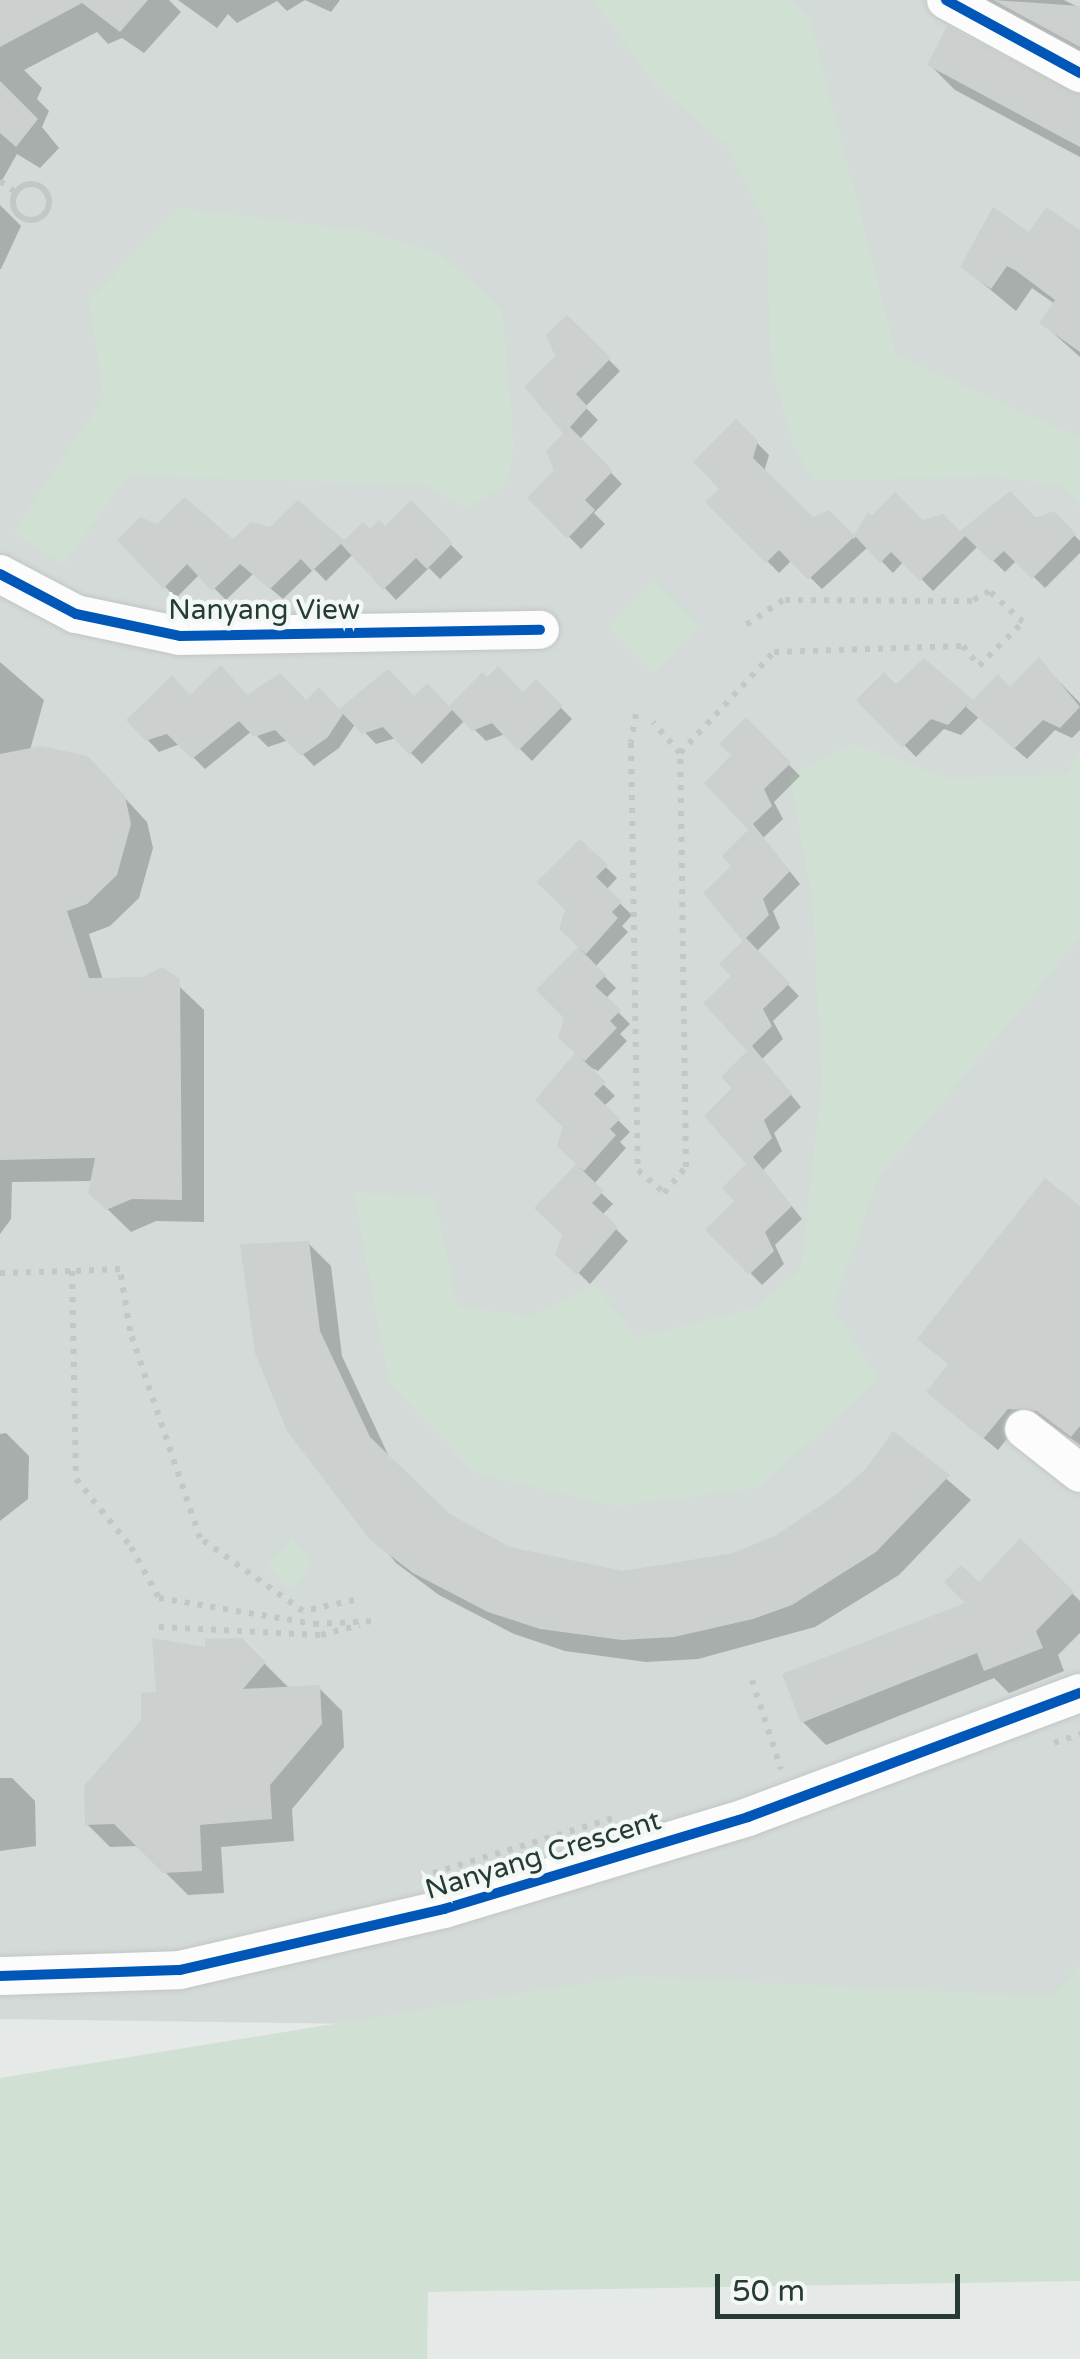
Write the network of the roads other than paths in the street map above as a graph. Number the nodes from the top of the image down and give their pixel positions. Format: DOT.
graph roads {
  1 [pos="946,0"];
  2 [pos="1080,73"];
  3 [pos="0,574"];
  4 [pos="540,630"];
  5 [pos="1024,1429"];
  6 [pos="1080,1473"];
  7 [pos="1080,1693"];
  8 [pos="0,1976"];
  1 -- 2 [label="street"];
  3 -- 4 [label="street, Nanyang View"];
  5 -- 6 [label="street"];
  7 -- 8 [label="street, Nanyang Crescent"];
}
